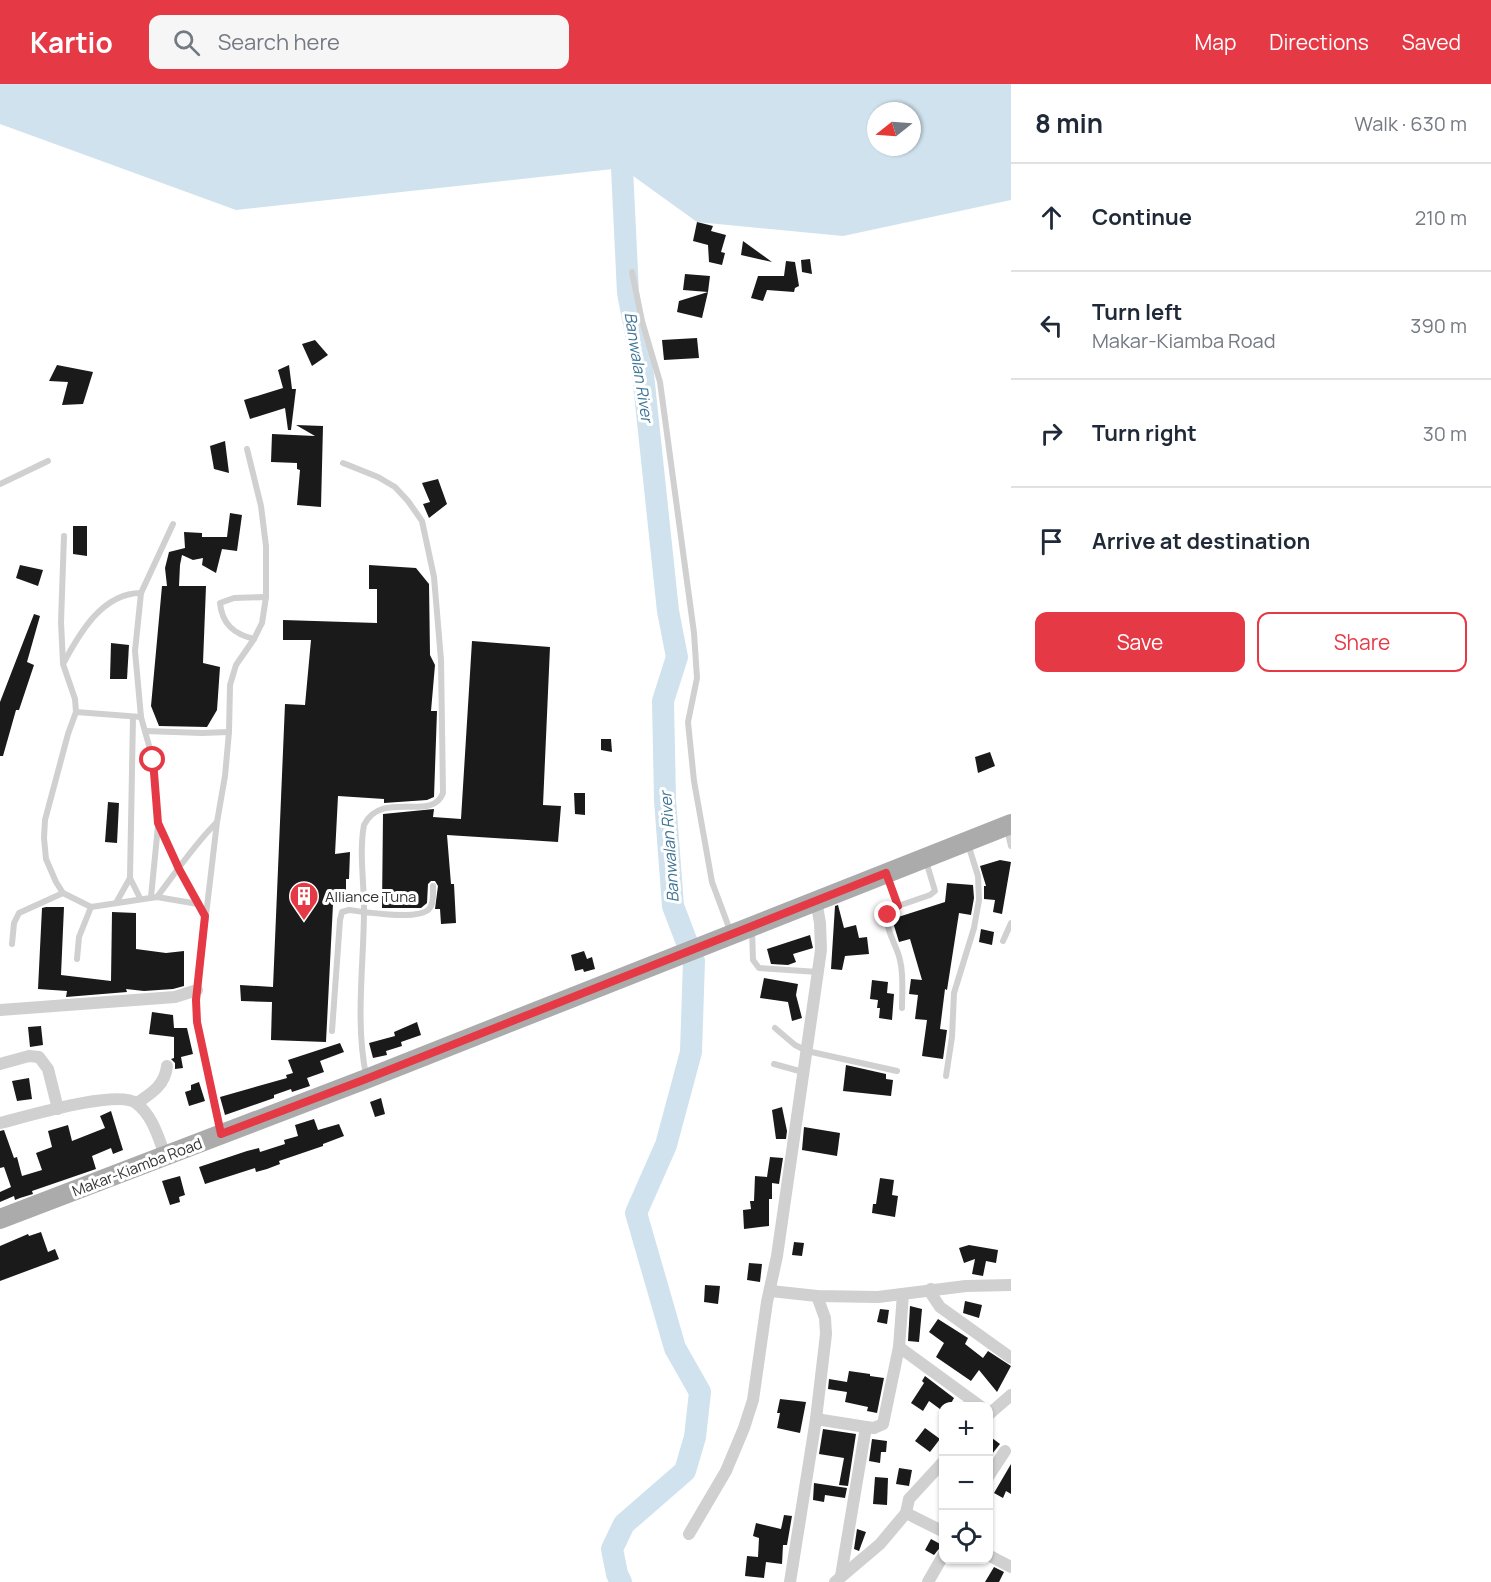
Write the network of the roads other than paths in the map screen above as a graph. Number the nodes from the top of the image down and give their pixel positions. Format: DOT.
graph roads {
  1 [pos="632,272"];
  2 [pos="247,449"];
  3 [pos="48,461"];
  4 [pos="343,463"];
  5 [pos="0,484"];
  6 [pos="173,524"];
  7 [pos="64,536"];
  8 [pos="141,594"];
  9 [pos="266,597"];
  10 [pos="254,639"];
  11 [pos="63,664"];
  12 [pos="76,712"];
  13 [pos="133,717"];
  14 [pos="141,717"];
  15 [pos="146,730"];
  16 [pos="229,732"];
  17 [pos="217,822"];
  18 [pos="158,823"];
  19 [pos="1009,824"];
  20 [pos="967,841"];
  21 [pos="1011,846"];
  22 [pos="925,857"];
  23 [pos="179,869"];
  24 [pos="886,873"];
  25 [pos="130,878"];
  26 [pos="433,886"];
  27 [pos="63,893"];
  28 [pos="154,897"];
  29 [pos="140,898"];
  30 [pos="816,900"];
  31 [pos="116,903"];
  32 [pos="198,904"];
  33 [pos="898,906"];
  34 [pos="91,907"];
  35 [pos="364,912"];
  36 [pos="205,916"];
  37 [pos="1011,923"];
  38 [pos="753,925"];
  39 [pos="727,935"];
  40 [pos="1003,941"];
  41 [pos="12,944"];
  42 [pos="77,959"];
  43 [pos="818,972"];
  44 [pos="197,990"];
  45 [pos="902,1008"];
  46 [pos="0,1010"];
  47 [pos="775,1028"];
  48 [pos="332,1031"];
  49 [pos="807,1051"];
  50 [pos="0,1064"];
  51 [pos="774,1064"];
  52 [pos="167,1066"];
  53 [pos="897,1071"];
  54 [pos="804,1072"];
  55 [pos="946,1076"];
  56 [pos="366,1079"];
  57 [pos="137,1103"];
  58 [pos="58,1109"];
  59 [pos="0,1123"];
  60 [pos="221,1134"];
  61 [pos="165,1155"];
  62 [pos="0,1220"];
  63 [pos="1011,1285"];
  64 [pos="931,1289"];
  65 [pos="771,1291"];
  66 [pos="903,1294"];
  67 [pos="817,1296"];
  68 [pos="898,1347"];
  69 [pos="1011,1358"];
  70 [pos="1011,1395"];
  71 [pos="973,1402"];
  72 [pos="993,1408"];
  73 [pos="816,1419"];
  74 [pos="866,1427"];
  75 [pos="1005,1451"];
  76 [pos="939,1466"];
  77 [pos="993,1469"];
  78 [pos="906,1513"];
  79 [pos="939,1530"];
  80 [pos="689,1534"];
  81 [pos="993,1558"];
  82 [pos="939,1563"];
  83 [pos="1011,1567"];
  84 [pos="838,1579"];
  85 [pos="790,1582"];
  86 [pos="928,1582"];
  1 -- 39 [label="lane"];
  2 -- 9 [label="lane"];
  3 -- 5 [label="lane"];
  4 -- 35 [label="lane"];
  6 -- 8 [label="lane"];
  7 -- 11 [label="lane"];
  8 -- 11 [label="lane"];
  8 -- 14 [label="lane"];
  9 -- 10 [label="lane"];
  9 -- 10 [label="lane"];
  10 -- 16 [label="lane"];
  11 -- 12 [label="lane"];
  12 -- 13 [label="lane"];
  12 -- 27 [label="lane"];
  13 -- 14 [label="lane"];
  13 -- 25 [label="lane"];
  14 -- 15 [label="lane"];
  15 -- 16 [label="lane"];
  15 -- 18 [label="lane"];
  16 -- 17 [label="lane"];
  17 -- 23 [label="lane"];
  17 -- 36 [label="lane"];
  18 -- 23 [label="lane"];
  18 -- 28 [label="lane"];
  19 -- 20 [label="main road, Makar-Kiamba Road"];
  19 -- 21 [label="lane"];
  20 -- 22 [label="main road, Makar-Kiamba Road"];
  20 -- 55 [label="lane"];
  22 -- 24 [label="main road, Makar-Kiamba Road"];
  22 -- 33 [label="lane"];
  23 -- 28 [label="lane"];
  23 -- 32 [label="lane"];
  24 -- 30 [label="main road, Makar-Kiamba Road"];
  24 -- 33 [label="lane"];
  25 -- 29 [label="lane"];
  25 -- 31 [label="lane"];
  26 -- 35 [label="lane"];
  27 -- 34 [label="lane"];
  27 -- 41 [label="lane"];
  28 -- 29 [label="lane"];
  28 -- 32 [label="lane"];
  29 -- 31 [label="lane"];
  30 -- 38 [label="main road, Makar-Kiamba Road"];
  30 -- 43 [label="street"];
  31 -- 34 [label="lane"];
  32 -- 36 [label="lane"];
  33 -- 45 [label="lane"];
  34 -- 42 [label="lane"];
  35 -- 48 [label="lane"];
  35 -- 56 [label="lane"];
  36 -- 44 [label="lane"];
  37 -- 40 [label="lane"];
  38 -- 39 [label="main road, Makar-Kiamba Road"];
  38 -- 43 [label="lane"];
  39 -- 56 [label="main road, Makar-Kiamba Road"];
  43 -- 49 [label="street"];
  44 -- 46 [label="street"];
  44 -- 60 [label="lane"];
  47 -- 49 [label="lane"];
  49 -- 53 [label="lane"];
  49 -- 54 [label="street"];
  50 -- 58 [label="street"];
  51 -- 54 [label="lane"];
  52 -- 57 [label="street"];
  54 -- 65 [label="street"];
  56 -- 60 [label="main road, Makar-Kiamba Road"];
  57 -- 58 [label="street"];
  57 -- 61 [label="street"];
  58 -- 59 [label="street"];
  60 -- 61 [label="main road, Makar-Kiamba Road"];
  61 -- 62 [label="main road, Makar-Kiamba Road"];
  63 -- 64 [label="street"];
  64 -- 66 [label="street"];
  64 -- 69 [label="street"];
  65 -- 67 [label="street"];
  65 -- 80 [label="street"];
  66 -- 67 [label="street"];
  66 -- 68 [label="street"];
  67 -- 73 [label="street"];
  68 -- 71 [label="street"];
  68 -- 74 [label="street"];
  70 -- 72 [label="street"];
  73 -- 74 [label="street"];
  73 -- 85 [label="street"];
  74 -- 84 [label="street"];
  75 -- 77 [label="street"];
  76 -- 78 [label="street"];
  78 -- 79 [label="street"];
  78 -- 84 [label="street"];
  81 -- 83 [label="street"];
  82 -- 86 [label="street"];
}
